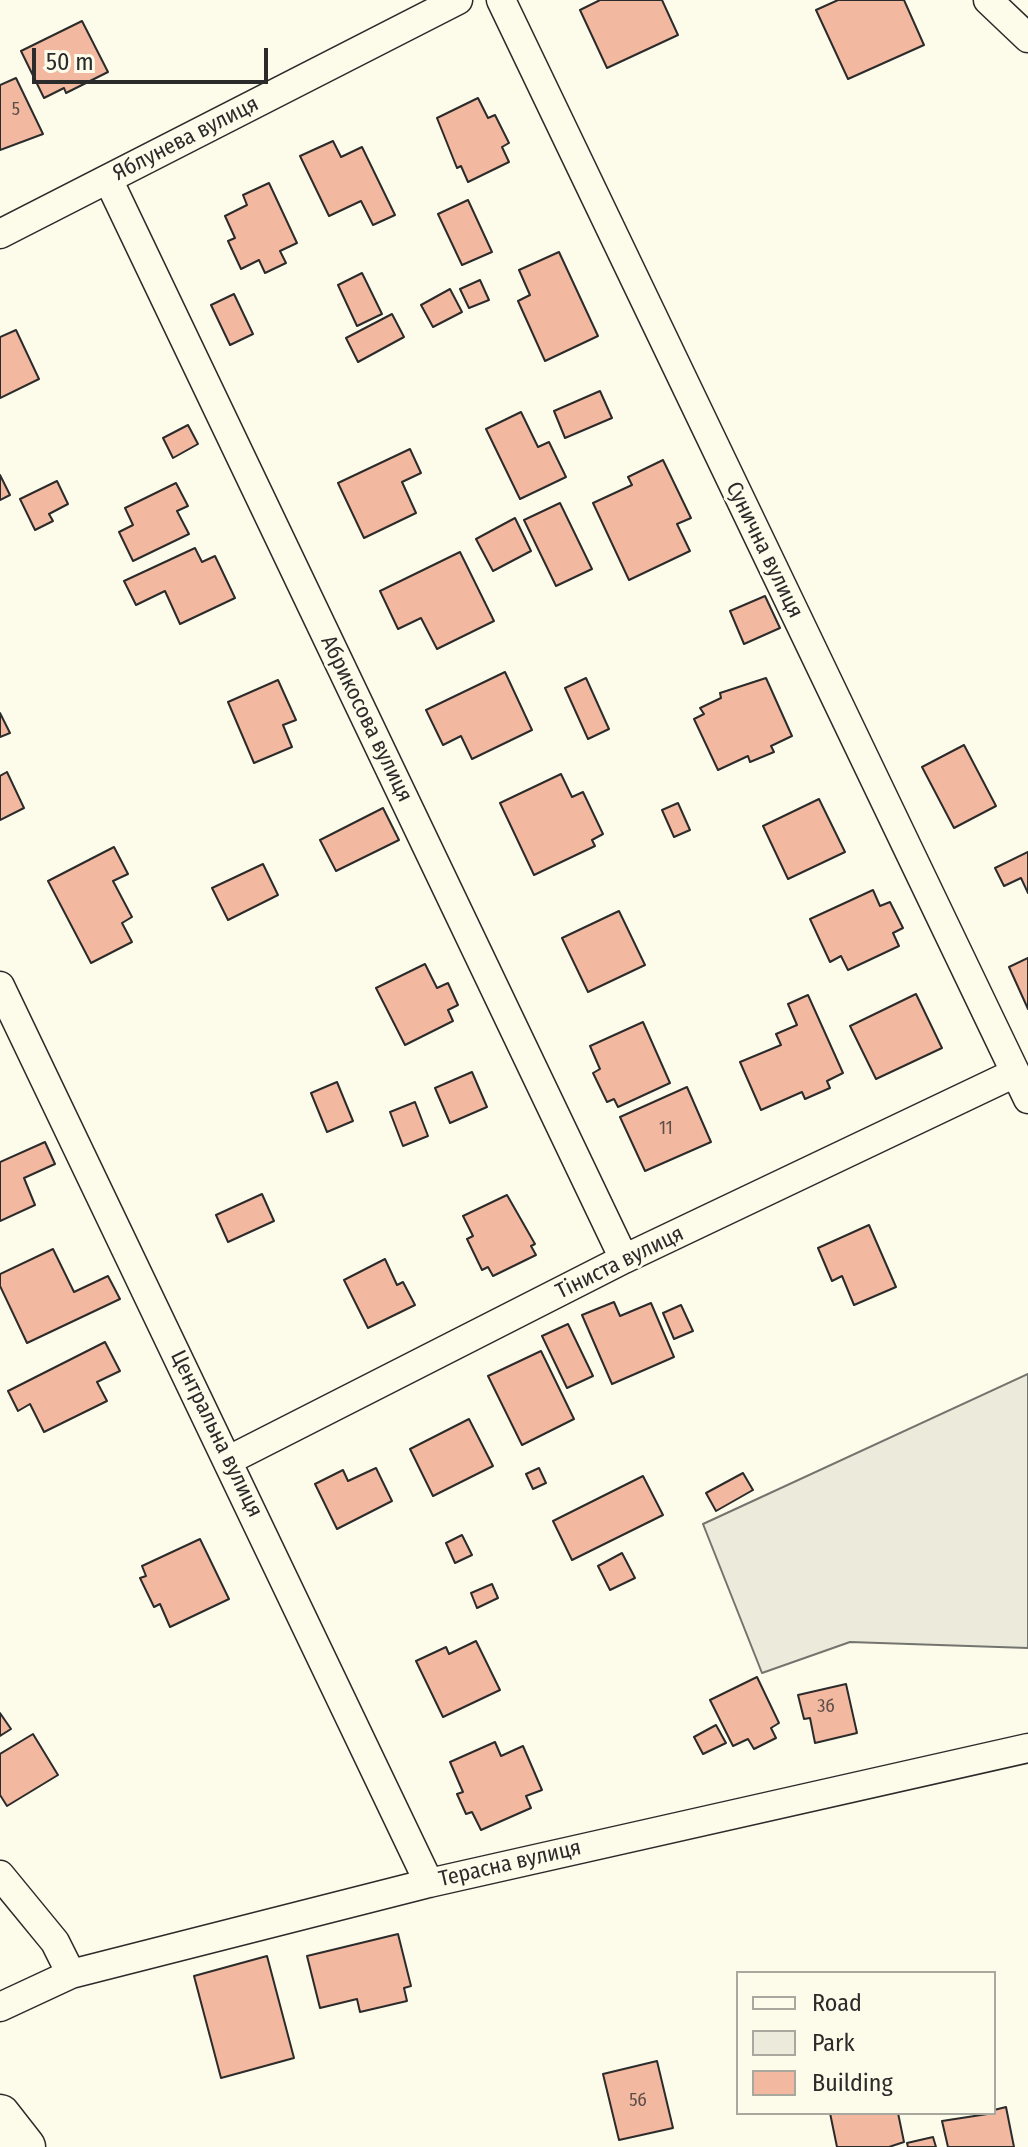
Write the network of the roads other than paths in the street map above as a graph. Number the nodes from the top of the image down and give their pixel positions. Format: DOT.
graph roads {
  1 [pos="458,0"];
  2 [pos="501,0"];
  3 [pos="988,0"];
  4 [pos="1028,38"];
  5 [pos="108,179"];
  6 [pos="0,234"];
  7 [pos="0,986"];
  8 [pos="1015,1073"];
  9 [pos="1028,1099"];
  10 [pos="624,1259"];
  11 [pos="229,1460"];
  12 [pos="1028,1748"];
  13 [pos="0,1875"];
  14 [pos="429,1883"];
  15 [pos="71,1974"];
  16 [pos="0,2007"];
  17 [pos="0,2115"];
  18 [pos="25,2147"];
  1 -- 5 [label="street, Яблунева вулиця"];
  2 -- 8 [label="street, Сунична вулиця"];
  3 -- 4 [label="street"];
  5 -- 6 [label="street, Яблунева вулиця"];
  5 -- 10 [label="street, Абрикосова вулиця"];
  7 -- 11 [label="street, Центральна вулиця"];
  8 -- 9 [label="street, Сунична вулиця"];
  8 -- 10 [label="street, Тіниста вулиця"];
  10 -- 11 [label="street, Тіниста вулиця"];
  11 -- 14 [label="street, Центральна вулиця"];
  12 -- 14 [label="street, Терасна вулиця"];
  13 -- 15 [label="street"];
  14 -- 15 [label="street, Терасна вулиця"];
  15 -- 16 [label="street, Терасна вулиця"];
  17 -- 18 [label="street"];
}
